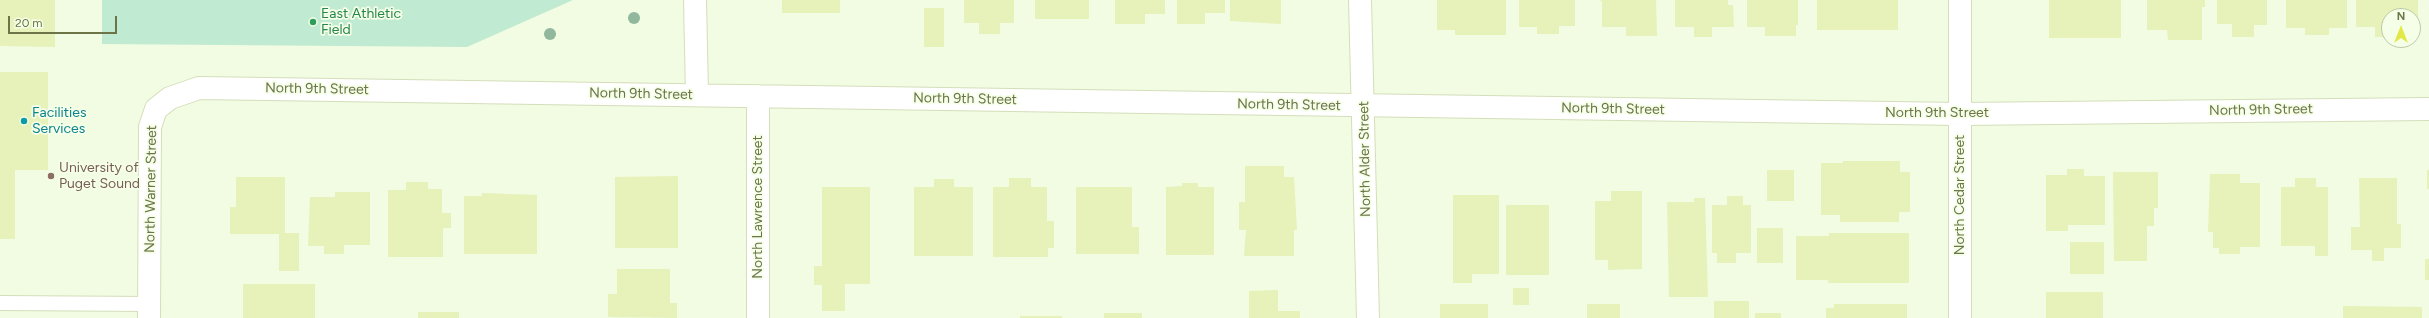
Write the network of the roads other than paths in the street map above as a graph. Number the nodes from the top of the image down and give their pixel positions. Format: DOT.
graph roads {
  1 [pos="696,0"];
  2 [pos="1360,0"];
  3 [pos="1960,0"];
  4 [pos="697,96"];
  5 [pos="758,96"];
  6 [pos="1364,106"];
  7 [pos="156,109"];
  8 [pos="2429,109"];
  9 [pos="1960,114"];
  10 [pos="0,302"];
  11 [pos="150,311"];
  12 [pos="758,318"];
  13 [pos="1368,318"];
  14 [pos="1960,318"];
  1 -- 4 [label="street"];
  2 -- 6 [label="street, North Alder Street"];
  3 -- 9 [label="street, North Cedar Street"];
  4 -- 5 [label="street, North 9th Street"];
  4 -- 7 [label="street, North 9th Street"];
  5 -- 6 [label="street, North 9th Street"];
  5 -- 12 [label="street, North Lawrence Street"];
  6 -- 9 [label="street, North 9th Street"];
  6 -- 13 [label="street, North Alder Street"];
  7 -- 11 [label="street, North Warner Street"];
  8 -- 9 [label="street, North 9th Street"];
  9 -- 14 [label="street, North Cedar Street"];
  10 -- 11 [label="lane"];
}
